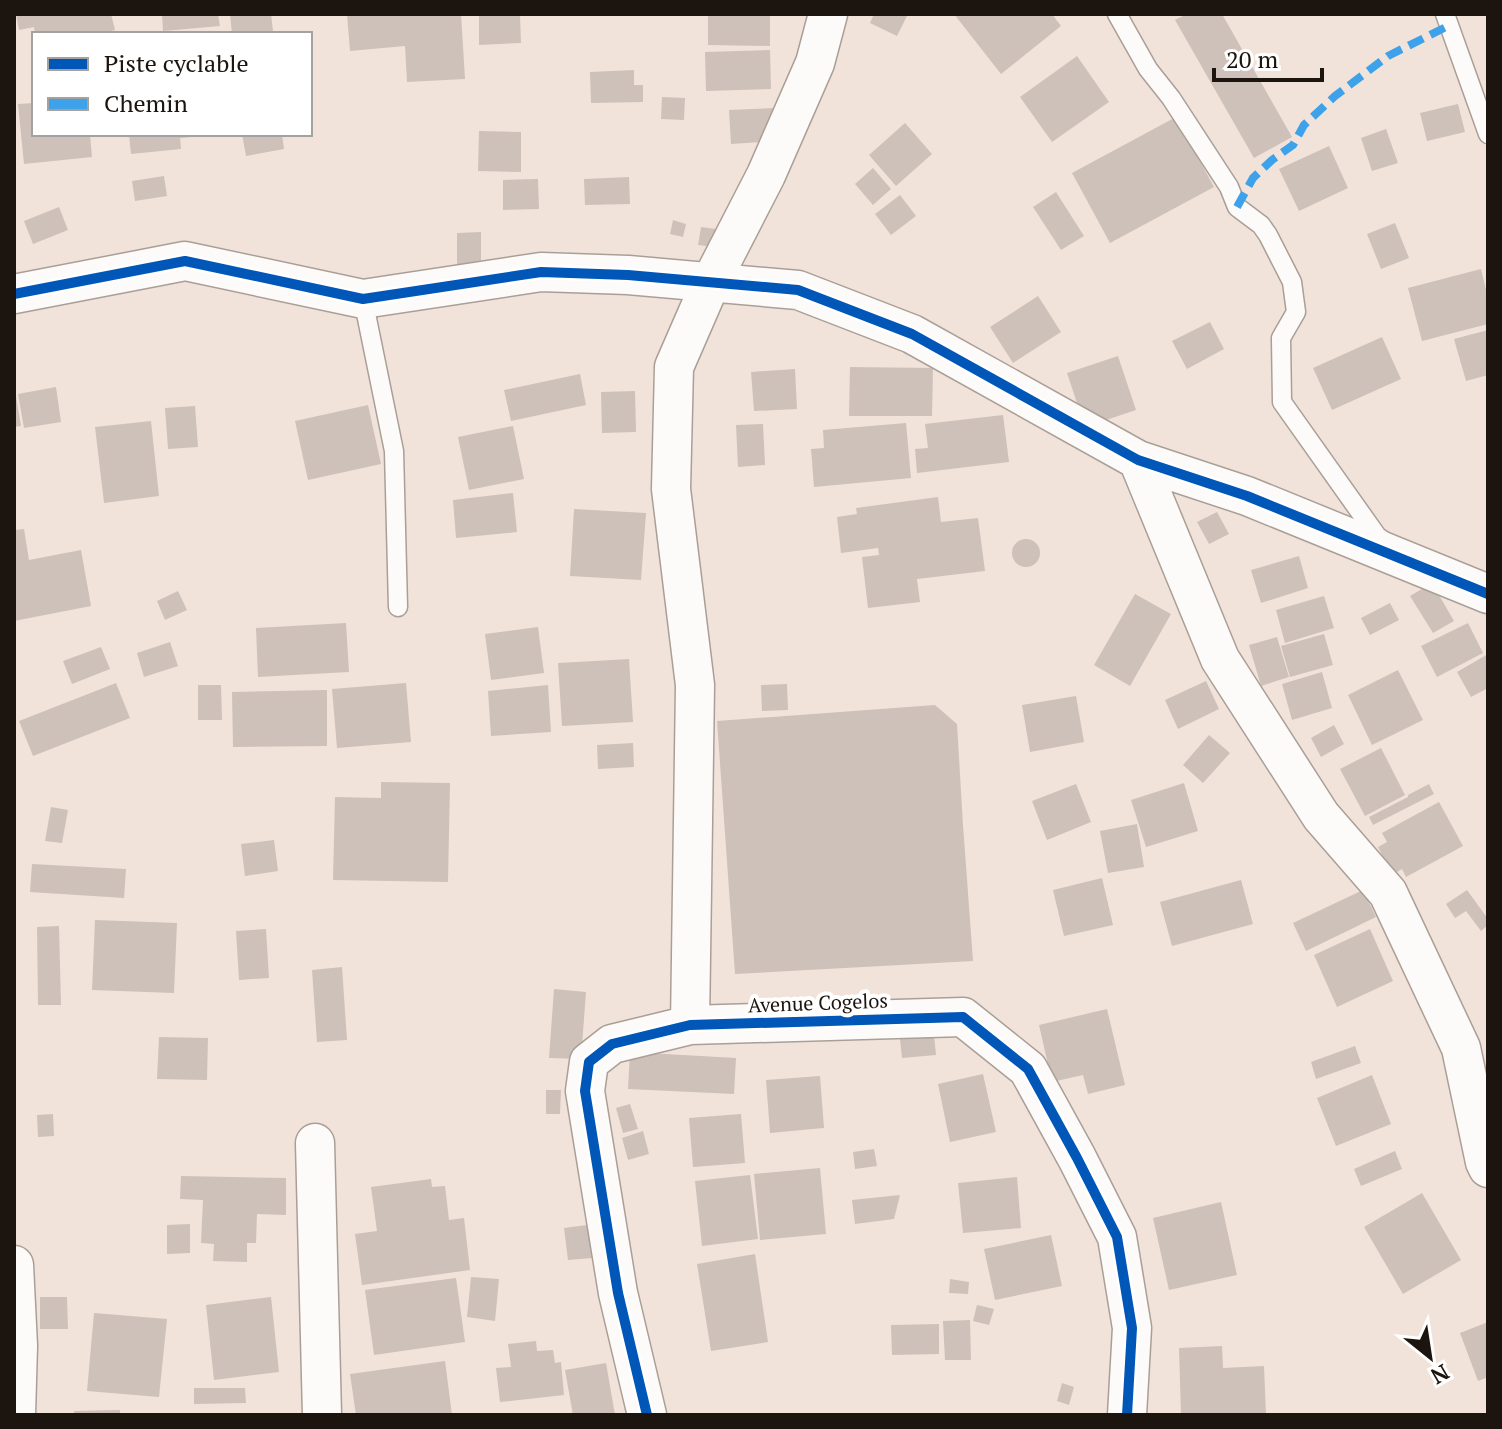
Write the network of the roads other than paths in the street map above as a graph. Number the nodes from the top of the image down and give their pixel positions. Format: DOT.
graph roads {
  1 [pos="828,14"];
  2 [pos="1117,14"];
  3 [pos="1445,14"];
  4 [pos="1488,134"];
  5 [pos="711,282"];
  6 [pos="14,294"];
  7 [pos="363,299"];
  8 [pos="1138,460"];
  9 [pos="1449,578"];
  10 [pos="1488,594"];
  11 [pos="398,607"];
  12 [pos="690,1025"];
  13 [pos="315,1143"];
  14 [pos="1488,1168"];
  15 [pos="14,1265"];
  16 [pos="16,1415"];
  17 [pos="322,1415"];
  18 [pos="647,1415"];
  19 [pos="1127,1415"];
  1 -- 5 [label="street"];
  2 -- 9 [label="lane"];
  3 -- 4 [label="lane"];
  5 -- 7 [label="street"];
  5 -- 8 [label="street"];
  5 -- 12 [label="street"];
  6 -- 7 [label="street"];
  7 -- 11 [label="lane"];
  8 -- 9 [label="street"];
  8 -- 14 [label="street"];
  9 -- 10 [label="street"];
  12 -- 18 [label="street, Avenue Cogelos"];
  12 -- 19 [label="street, Avenue Cogelos"];
  13 -- 17 [label="street"];
  15 -- 16 [label="street"];
}
